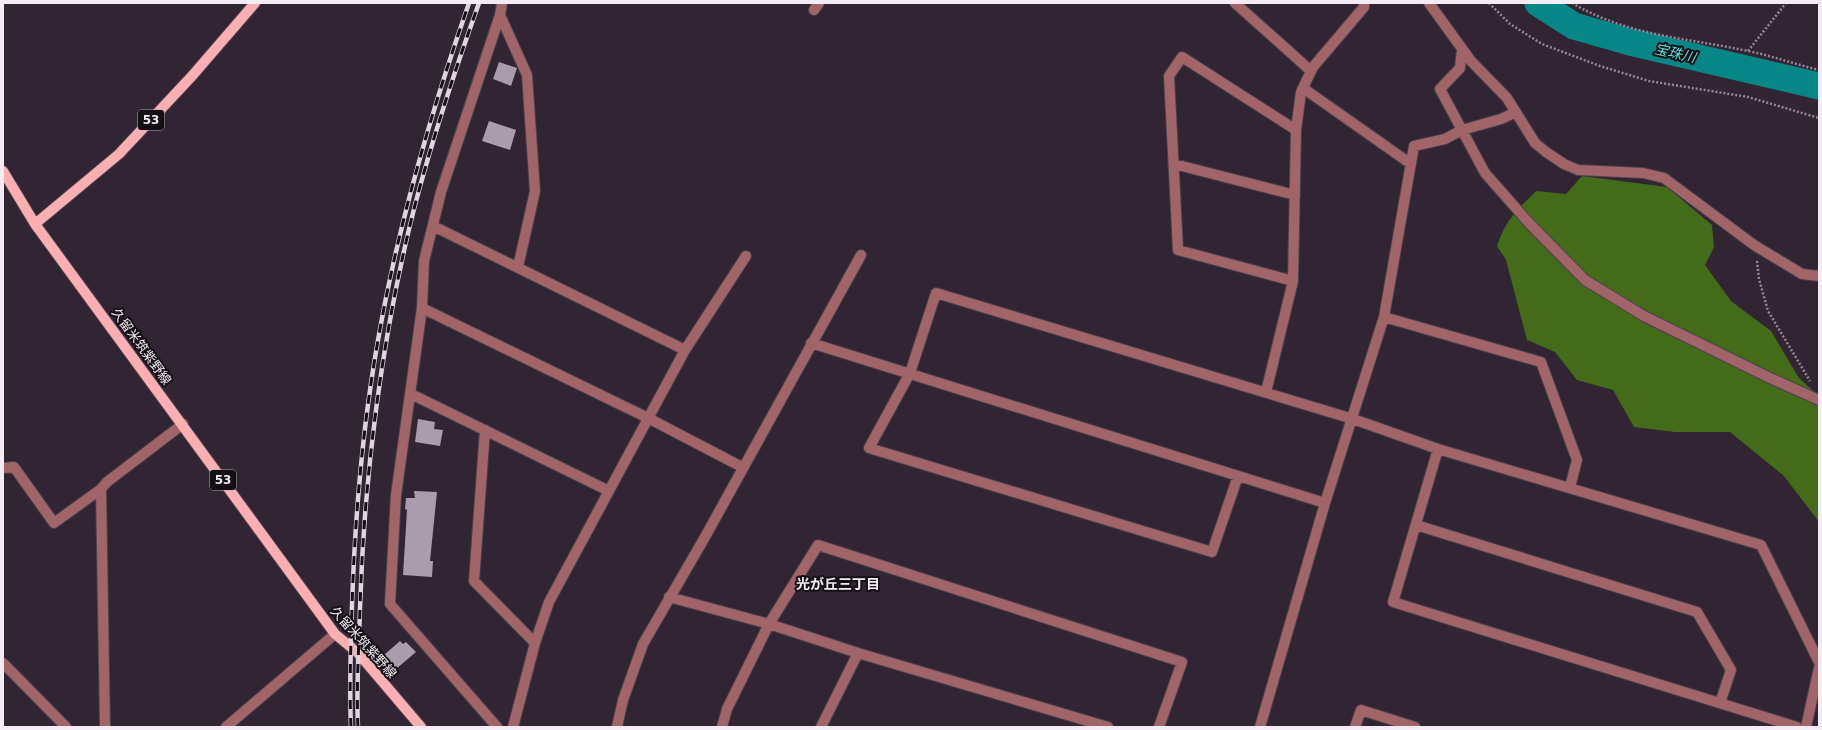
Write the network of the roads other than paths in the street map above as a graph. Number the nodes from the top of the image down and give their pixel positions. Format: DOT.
graph roads {
  1 [pos="255,3"];
  2 [pos="502,3"];
  3 [pos="1235,3"];
  4 [pos="1364,3"];
  5 [pos="1429,3"];
  6 [pos="500,15"];
  7 [pos="1462,49"];
  8 [pos="1312,71"];
  9 [pos="1303,88"];
  10 [pos="1516,112"];
  11 [pos="1296,130"];
  12 [pos="1462,130"];
  13 [pos="1174,164"];
  14 [pos="1411,164"];
  15 [pos="3,171"];
  16 [pos="1295,195"];
  17 [pos="35,224"];
  18 [pos="433,226"];
  19 [pos="860,255"];
  20 [pos="746,256"];
  21 [pos="518,267"];
  22 [pos="1819,276"];
  23 [pos="1293,281"];
  24 [pos="422,308"];
  25 [pos="1384,317"];
  26 [pos="811,343"];
  27 [pos="685,350"];
  28 [pos="910,374"];
  29 [pos="1266,392"];
  30 [pos="411,394"];
  31 [pos="1819,400"];
  32 [pos="648,418"];
  33 [pos="1353,419"];
  34 [pos="183,424"];
  35 [pos="485,430"];
  36 [pos="1438,449"];
  37 [pos="742,467"];
  38 [pos="3,468"];
  39 [pos="1238,476"];
  40 [pos="1570,487"];
  41 [pos="101,489"];
  42 [pos="609,491"];
  43 [pos="1325,502"];
  44 [pos="1416,525"];
  45 [pos="669,597"];
  46 [pos="769,624"];
  47 [pos="335,634"];
  48 [pos="535,643"];
  49 [pos="858,653"];
  50 [pos="3,662"];
  51 [pos="1819,662"];
  52 [pos="1819,668"];
  53 [pos="1720,703"];
  54 [pos="66,727"];
  55 [pos="105,727"];
  56 [pos="226,727"];
  57 [pos="421,727"];
  58 [pos="497,727"];
  59 [pos="513,727"];
  60 [pos="617,727"];
  61 [pos="722,727"];
  62 [pos="821,727"];
  63 [pos="1108,727"];
  64 [pos="1159,727"];
  65 [pos="1260,727"];
  66 [pos="1355,727"];
  67 [pos="1415,727"];
  68 [pos="1797,727"];
  69 [pos="1806,727"];
  1 -- 17 [label="main road, 53"];
  2 -- 6 [label="street"];
  3 -- 8 [label="street"];
  4 -- 8 [label="street"];
  5 -- 7 [label="street"];
  6 -- 18 [label="street"];
  6 -- 21 [label="street"];
  7 -- 10 [label="street"];
  7 -- 12 [label="street"];
  8 -- 9 [label="street"];
  9 -- 11 [label="street"];
  9 -- 14 [label="street"];
  10 -- 12 [label="street"];
  10 -- 22 [label="street"];
  11 -- 13 [label="street"];
  11 -- 16 [label="street"];
  12 -- 14 [label="street"];
  12 -- 31 [label="street"];
  13 -- 16 [label="street"];
  13 -- 23 [label="street"];
  14 -- 25 [label="street"];
  15 -- 17 [label="main road, 久留米筑紫野線"];
  16 -- 23 [label="street"];
  17 -- 34 [label="main road, 久留米筑紫野線 / 53"];
  18 -- 21 [label="street"];
  18 -- 24 [label="street"];
  19 -- 26 [label="street"];
  20 -- 27 [label="street"];
  21 -- 27 [label="street"];
  23 -- 29 [label="street"];
  24 -- 30 [label="street"];
  24 -- 32 [label="street"];
  25 -- 33 [label="street"];
  25 -- 40 [label="street"];
  26 -- 28 [label="street"];
  26 -- 37 [label="street"];
  27 -- 32 [label="street"];
  28 -- 29 [label="street"];
  28 -- 39 [label="street"];
  28 -- 39 [label="street"];
  29 -- 33 [label="street"];
  30 -- 35 [label="street"];
  30 -- 58 [label="street"];
  32 -- 37 [label="street"];
  32 -- 42 [label="street"];
  33 -- 36 [label="street"];
  33 -- 43 [label="street"];
  34 -- 41 [label="street"];
  34 -- 47 [label="main road, 久留米筑紫野線 / 53"];
  35 -- 42 [label="street"];
  35 -- 48 [label="street"];
  36 -- 40 [label="street"];
  36 -- 44 [label="street"];
  37 -- 45 [label="street"];
  38 -- 41 [label="street"];
  39 -- 43 [label="street"];
  40 -- 51 [label="street"];
  41 -- 55 [label="street"];
  42 -- 48 [label="street"];
  43 -- 65 [label="street"];
  44 -- 53 [label="street"];
  44 -- 53 [label="street"];
  45 -- 46 [label="street"];
  45 -- 60 [label="street"];
  46 -- 49 [label="street"];
  46 -- 61 [label="street"];
  46 -- 64 [label="street"];
  47 -- 56 [label="street"];
  47 -- 57 [label="main road, 久留米筑紫野線 / 53"];
  48 -- 59 [label="street"];
  49 -- 62 [label="street"];
  49 -- 63 [label="street"];
  50 -- 54 [label="street"];
  52 -- 69 [label="street"];
  53 -- 68 [label="street"];
  66 -- 67 [label="street"];
}
